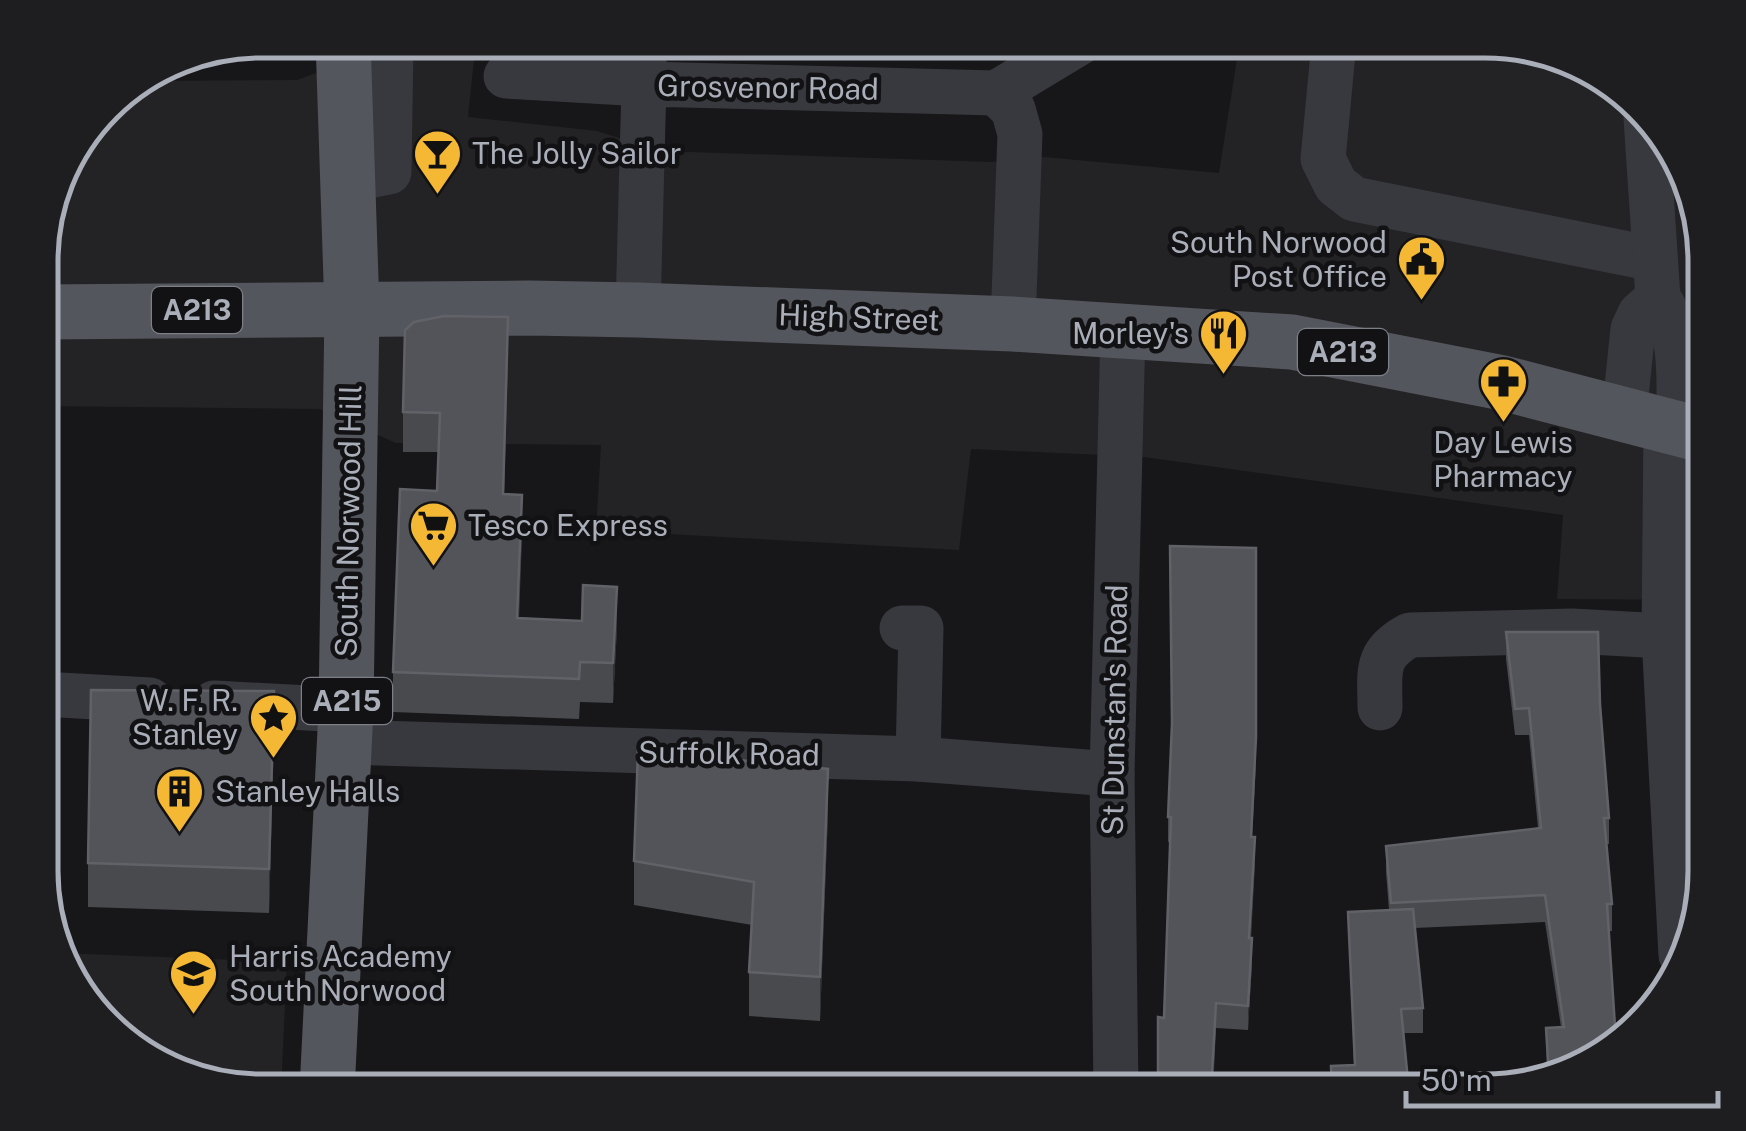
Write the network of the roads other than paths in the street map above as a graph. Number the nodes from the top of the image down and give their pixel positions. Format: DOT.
graph roads {
  1 [pos="344,58"];
  2 [pos="391,58"];
  3 [pos="644,58"];
  4 [pos="1054,58"];
  5 [pos="1333,58"];
  6 [pos="506,76"];
  7 [pos="644,84"];
  8 [pos="996,93"];
  9 [pos="1647,139"];
  10 [pos="348,180"];
  11 [pos="1656,279"];
  12 [pos="352,310"];
  13 [pos="638,310"];
  14 [pos="58,312"];
  15 [pos="1013,324"];
  16 [pos="1123,330"];
  17 [pos="1669,426"];
  18 [pos="902,628"];
  19 [pos="1664,636"];
  20 [pos="58,696"];
  21 [pos="1380,708"];
  22 [pos="346,726"];
  23 [pos="918,758"];
  24 [pos="1112,774"];
  25 [pos="1688,777"];
  26 [pos="1688,808"];
  27 [pos="1684,915"];
  28 [pos="1116,1073"];
  29 [pos="328,1074"];
  1 -- 10 [label="main road, A215"];
  2 -- 10 [label="street"];
  3 -- 7 [label="street"];
  4 -- 8 [label="street"];
  5 -- 11 [label="street"];
  6 -- 7 [label="street"];
  7 -- 8 [label="street, Grosvenor Road"];
  7 -- 13 [label="street, Grosvenor Road"];
  8 -- 15 [label="street"];
  9 -- 11 [label="street"];
  10 -- 12 [label="main road, A215"];
  11 -- 17 [label="street"];
  12 -- 13 [label="main road, High Street / A213"];
  12 -- 14 [label="main road, High Street / A213"];
  12 -- 22 [label="main road, South Norwood Hill / A215"];
  13 -- 15 [label="main road, High Street / A213"];
  15 -- 16 [label="main road, High Street / A213"];
  16 -- 17 [label="main road, High Street / A213"];
  16 -- 24 [label="street, St Dunstan's Road"];
  17 -- 19 [label="street"];
  18 -- 23 [label="street"];
  19 -- 21 [label="street"];
  19 -- 25 [label="street"];
  20 -- 22 [label="street, Suffolk Road"];
  22 -- 23 [label="street, Suffolk Road"];
  22 -- 29 [label="main road, South Norwood Hill / A215"];
  23 -- 24 [label="street, Suffolk Road"];
  24 -- 28 [label="street, St Dunstan's Road"];
  26 -- 27 [label="street"];
}
